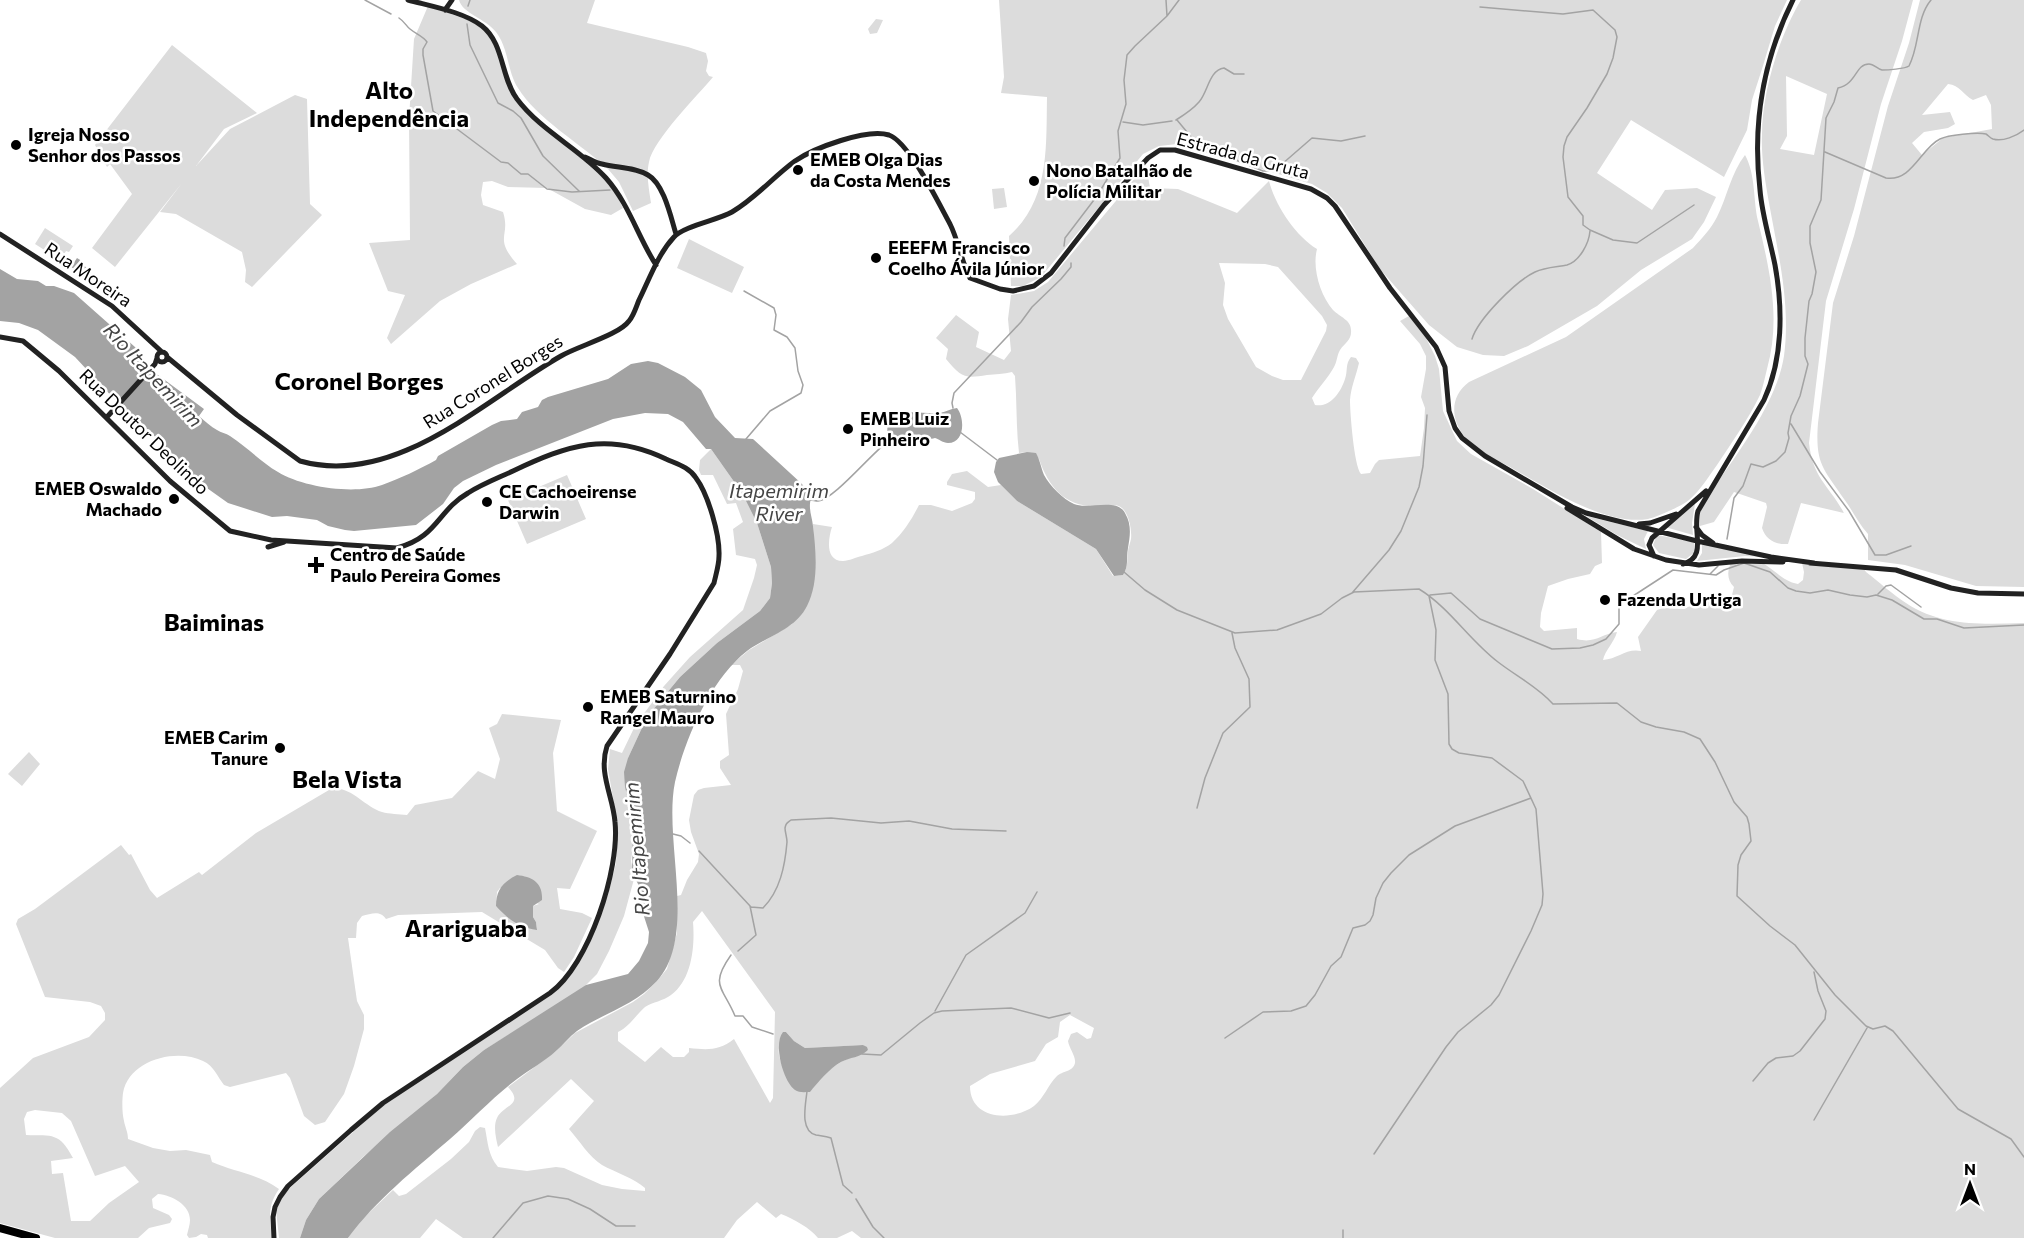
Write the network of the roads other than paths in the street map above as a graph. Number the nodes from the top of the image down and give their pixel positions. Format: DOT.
graph roads {
  1 [pos="408,0"];
  2 [pos="452,0"];
  3 [pos="1793,0"];
  4 [pos="445,10"];
  5 [pos="576,153"];
  6 [pos="0,234"];
  7 [pos="676,234"];
  8 [pos="656,266"];
  9 [pos="0,337"];
  10 [pos="160,359"];
  11 [pos="106,417"];
  12 [pos="1712,485"];
  13 [pos="1551,495"];
  14 [pos="1686,510"];
  15 [pos="1624,523"];
  16 [pos="1695,525"];
  17 [pos="1659,531"];
  18 [pos="290,541"];
  19 [pos="1697,541"];
  20 [pos="1717,545"];
  21 [pos="268,547"];
  22 [pos="1655,557"];
  23 [pos="1814,563"];
  24 [pos="1683,564"];
  25 [pos="2024,594"];
  26 [pos="0,1228"];
  27 [pos="36,1238"];
  28 [pos="274,1238"];
  1 -- 4 [label="main road"];
  2 -- 4 [label="main road"];
  3 -- 12 [label="main road"];
  4 -- 5 [label="main road"];
  5 -- 7 [label="main road"];
  5 -- 8 [label="main road"];
  6 -- 10 [label="main road, Rua Moreira"];
  7 -- 8 [label="main road"];
  7 -- 13 [label="main road, Estrada da Gruta"];
  8 -- 10 [label="main road, Rua Coronel Borges"];
  9 -- 11 [label="main road, Rua Doutor Deolindo"];
  10 -- 11 [label="main road"];
  11 -- 18 [label="main road, Rua Doutor Deolindo"];
  12 -- 14 [label="main road"];
  12 -- 16 [label="main road"];
  13 -- 15 [label="main road"];
  13 -- 22 [label="main road"];
  14 -- 15 [label="main road"];
  14 -- 17 [label="main road"];
  15 -- 17 [label="main road"];
  16 -- 19 [label="main road"];
  16 -- 20 [label="main road"];
  17 -- 19 [label="main road"];
  17 -- 22 [label="main road"];
  18 -- 21 [label="main road"];
  18 -- 28 [label="main road"];
  19 -- 20 [label="main road"];
  19 -- 24 [label="main road"];
  20 -- 23 [label="main road"];
  22 -- 24 [label="main road"];
  23 -- 24 [label="main road"];
  23 -- 25 [label="main road"];
  26 -- 27 [label="highway"];
}
